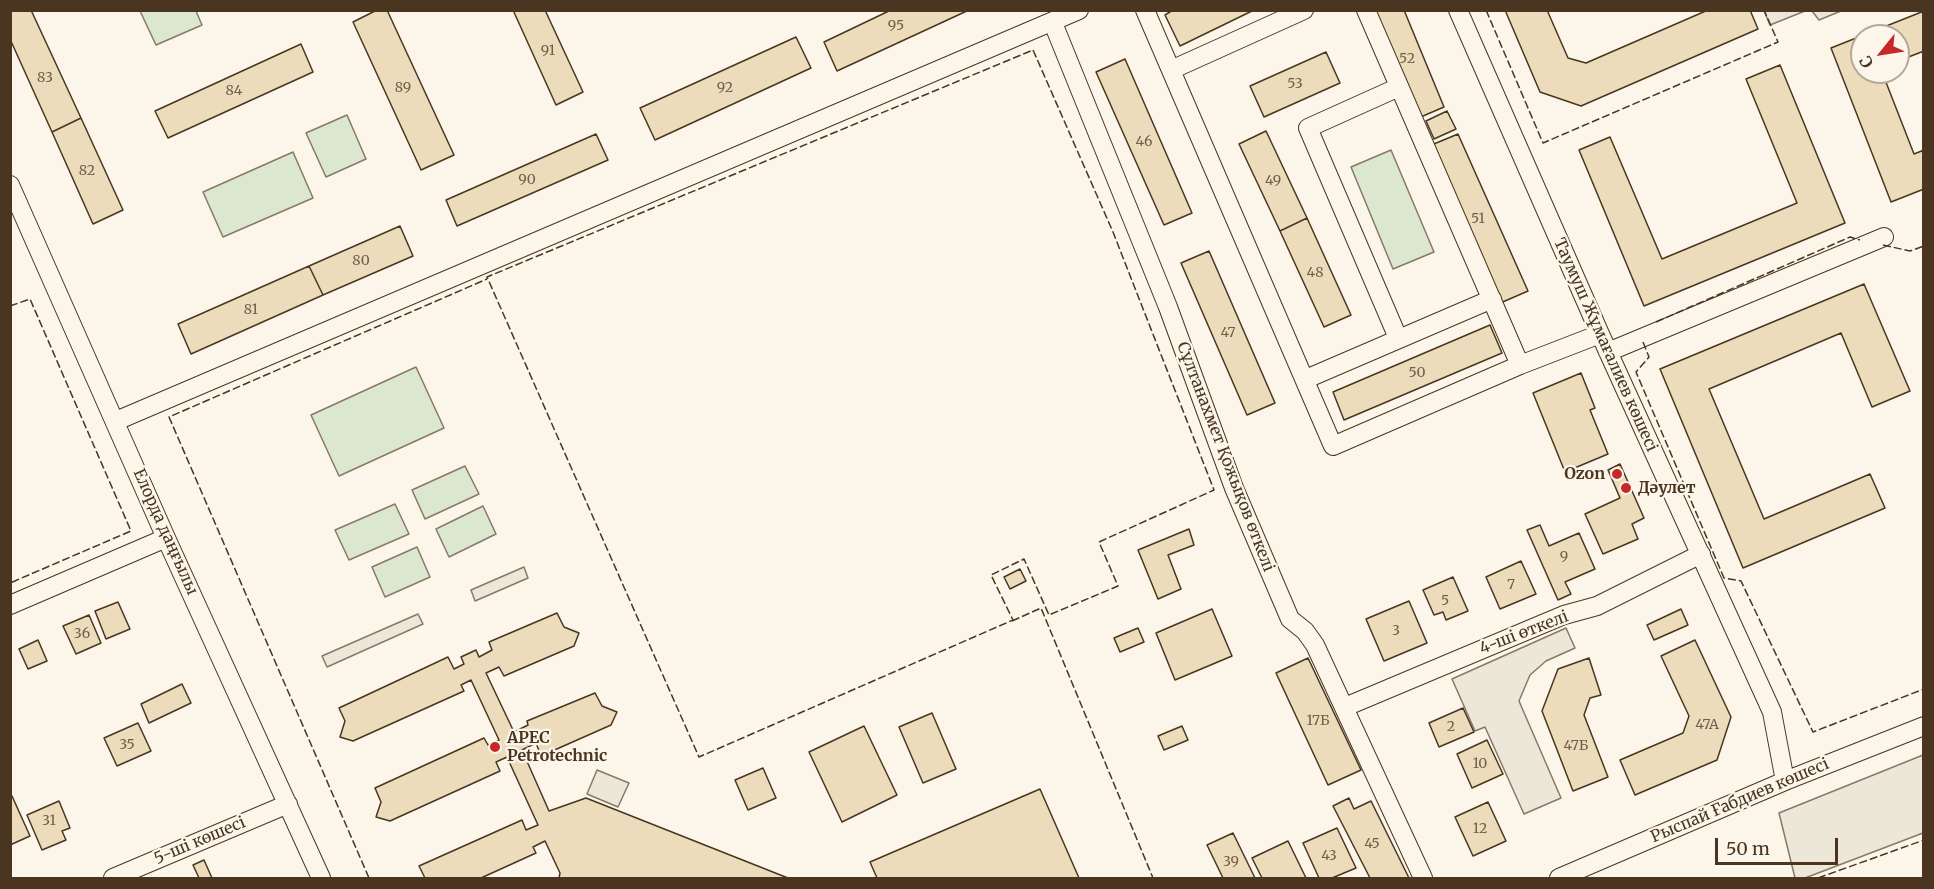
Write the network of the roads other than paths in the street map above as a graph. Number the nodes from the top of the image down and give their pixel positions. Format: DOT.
graph roads {
  1 [pos="1078,10"];
  2 [pos="1145,10"];
  3 [pos="1304,10"];
  4 [pos="1366,10"];
  5 [pos="1458,10"];
  6 [pos="1053,23"];
  7 [pos="1171,70"];
  8 [pos="1399,87"];
  9 [pos="10,185"];
  10 [pos="1884,237"];
  11 [pos="1492,298"];
  12 [pos="1600,334"];
  13 [pos="1398,338"];
  14 [pos="1608,352"];
  15 [pos="1520,365"];
  16 [pos="1306,380"];
  17 [pos="116,421"];
  18 [pos="166,538"];
  19 [pos="1701,554"];
  20 [pos="10,605"];
  21 [pos="1345,707"];
  22 [pos="1923,726"];
  23 [pos="1785,781"];
  24 [pos="288,804"];
  25 [pos="113,879"];
  26 [pos="321,879"];
  27 [pos="1423,879"];
  28 [pos="1559,879"];
  1 -- 6 [label="street"];
  2 -- 7 [label="street"];
  3 -- 7 [label="street"];
  4 -- 8 [label="street"];
  5 -- 12 [label="street, Таумуш Жұмағалиев көшесі"];
  6 -- 17 [label="street"];
  6 -- 21 [label="street, Сұлтанахмет Қожықов өткелі"];
  7 -- 16 [label="street"];
  8 -- 11 [label="street"];
  8 -- 13 [label="street"];
  9 -- 17 [label="street, Елорда даңғылы"];
  10 -- 14 [label="street"];
  11 -- 13 [label="street"];
  11 -- 15 [label="street"];
  12 -- 14 [label="street, Таумуш Жұмағалиев көшесі"];
  12 -- 15 [label="street"];
  13 -- 16 [label="street"];
  14 -- 19 [label="street, Таумуш Жұмағалиев көшесі"];
  15 -- 16 [label="street"];
  17 -- 18 [label="street, Елорда даңғылы"];
  18 -- 20 [label="street"];
  18 -- 24 [label="street, Елорда даңғылы"];
  19 -- 21 [label="street, 4-ші өткелі"];
  19 -- 23 [label="street, Таумуш Жұмағалиев көшесі"];
  21 -- 27 [label="street, Сұлтанахмет Қожықов өткелі"];
  22 -- 23 [label="street, Рыспай Ғабдиев көшесі"];
  23 -- 28 [label="street, Рыспай Ғабдиев көшесі"];
  24 -- 25 [label="street, 5-ші көшесі"];
  24 -- 26 [label="street, Елорда даңғылы"];
}
